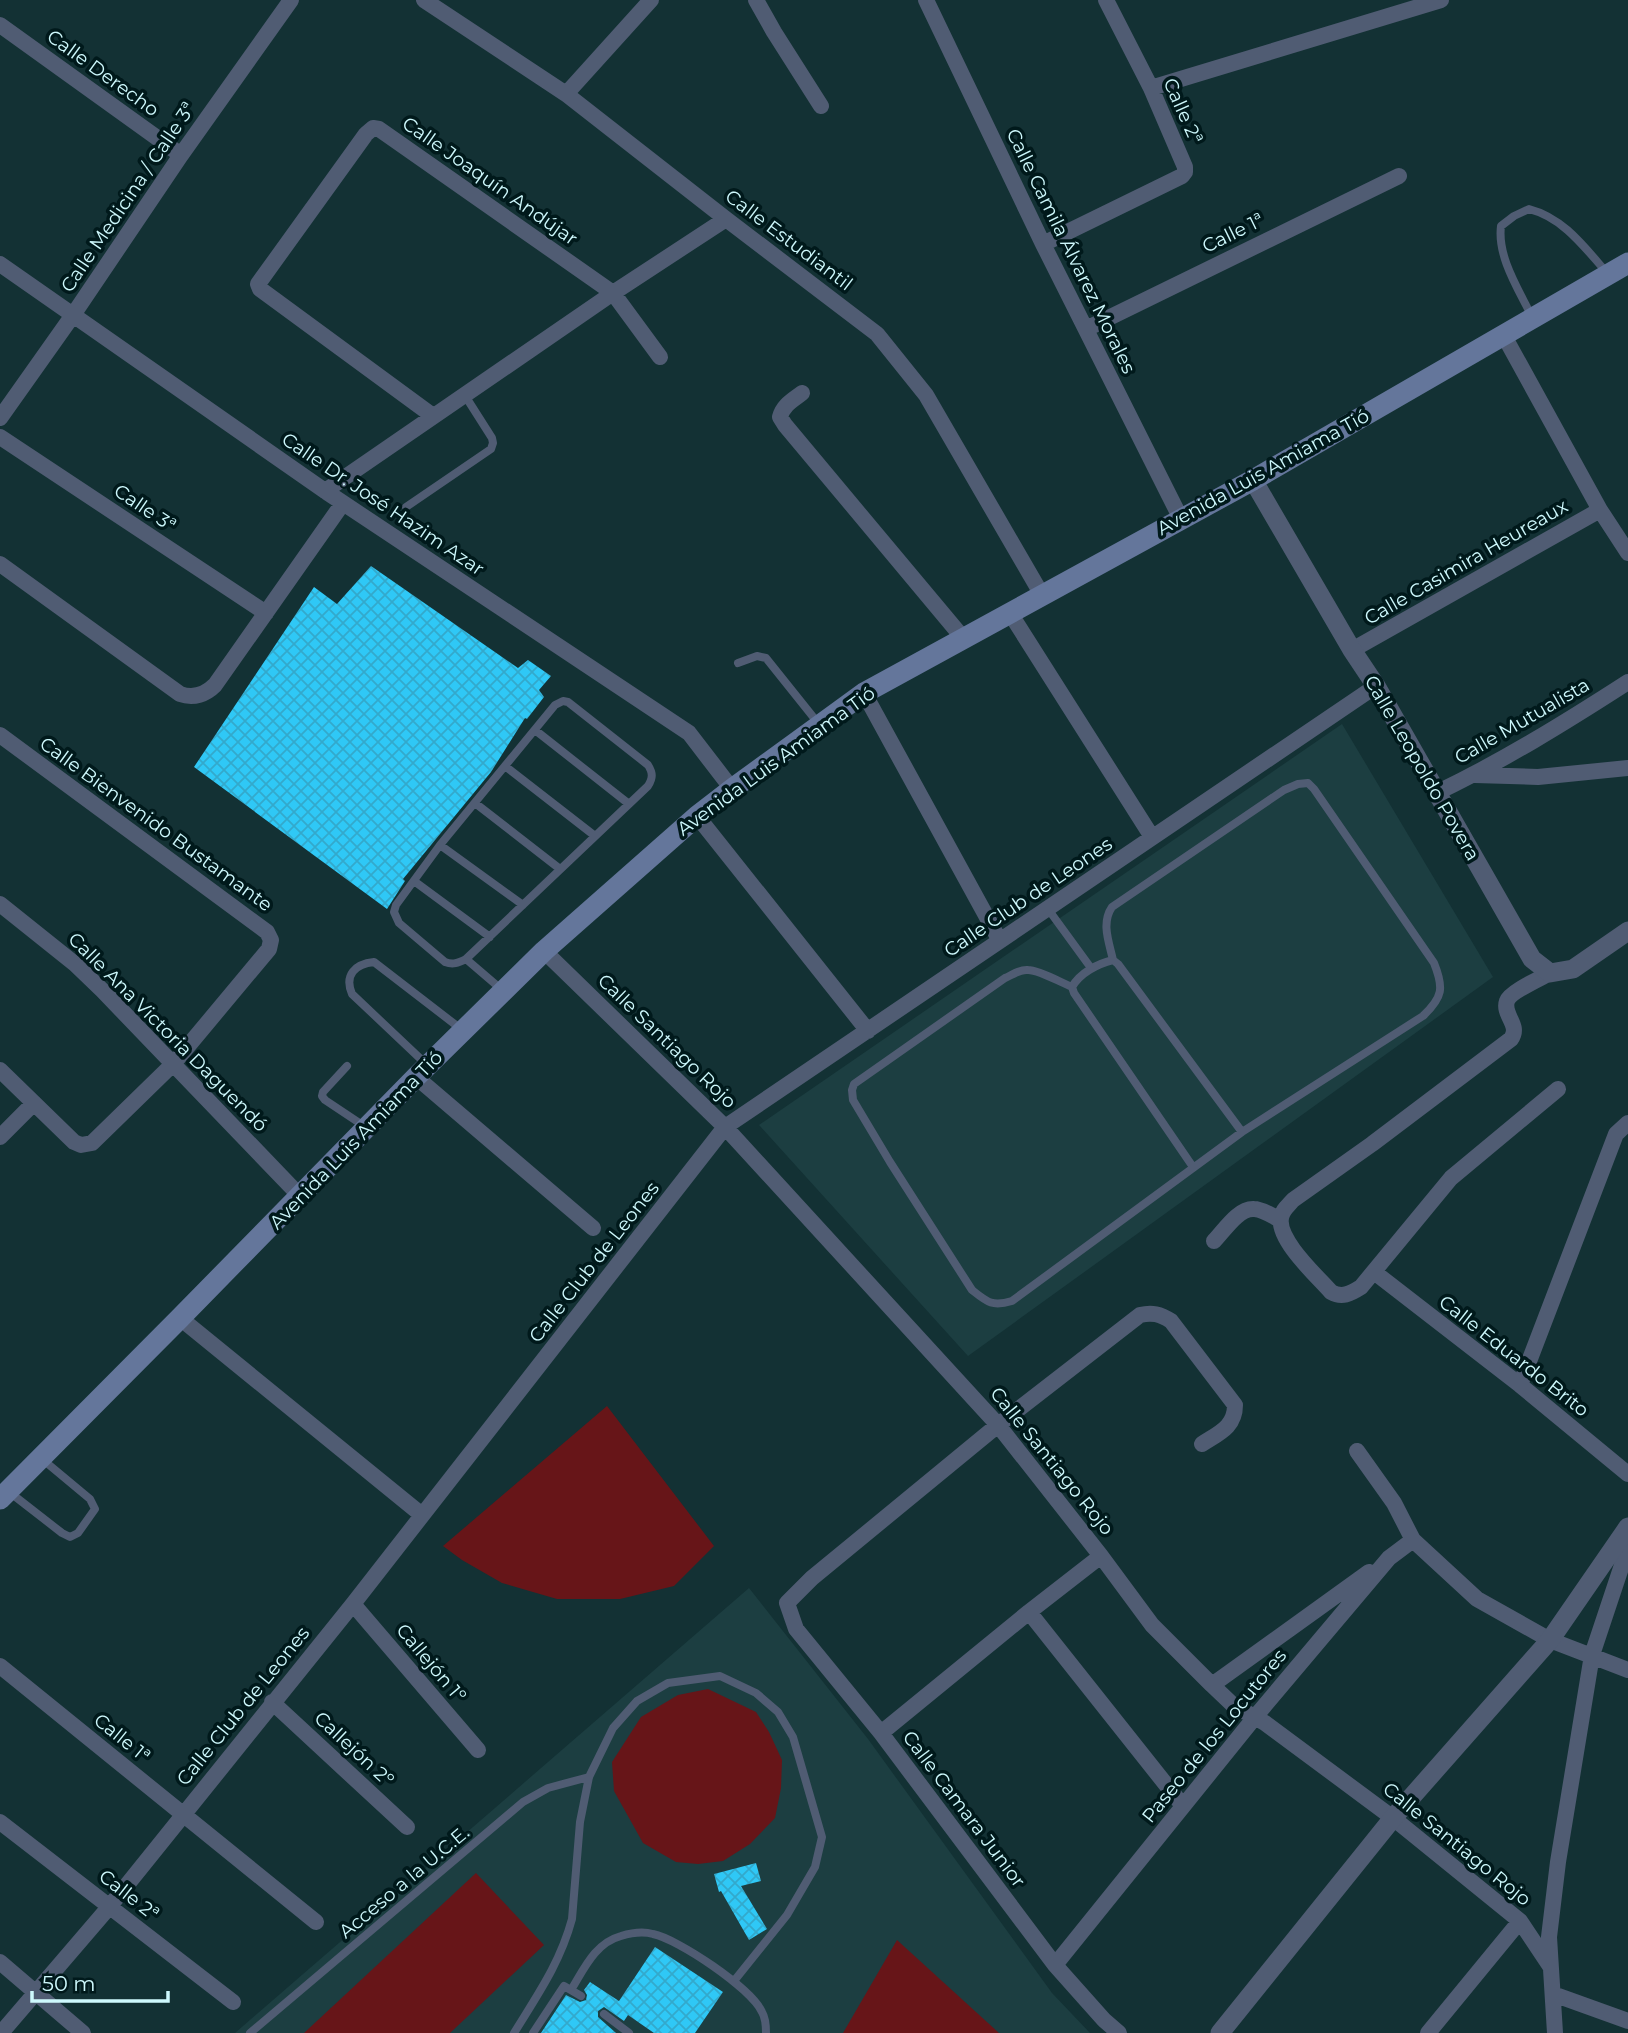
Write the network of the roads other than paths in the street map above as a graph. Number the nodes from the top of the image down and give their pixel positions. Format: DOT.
graph roads {
  1 [pos="424,0"];
  2 [pos="652,0"];
  3 [pos="756,0"];
  4 [pos="926,0"];
  5 [pos="1106,0"];
  6 [pos="290,1"];
  7 [pos="1433,1"];
  8 [pos="0,25"];
  9 [pos="1151,88"];
  10 [pos="566,94"];
  11 [pos="821,106"];
  12 [pos="181,155"];
  13 [pos="1399,176"];
  14 [pos="726,219"];
  15 [pos="1044,244"];
  16 [pos="1628,262"];
  17 [pos="0,264"];
  18 [pos="1608,274"];
  19 [pos="612,293"];
  20 [pos="73,315"];
  21 [pos="1532,317"];
  22 [pos="1086,329"];
  23 [pos="1503,334"];
  24 [pos="660,357"];
  25 [pos="802,393"];
  26 [pos="464,394"];
  27 [pos="433,416"];
  28 [pos="0,418"];
  29 [pos="0,437"];
  30 [pos="1253,480"];
  31 [pos="325,491"];
  32 [pos="343,503"];
  33 [pos="406,507"];
  34 [pos="1600,510"];
  35 [pos="1181,519"];
  36 [pos="1628,553"];
  37 [pos="0,564"];
  38 [pos="1042,595"];
  39 [pos="266,613"];
  40 [pos="1010,613"];
  41 [pos="963,638"];
  42 [pos="1352,650"];
  43 [pos="738,663"];
  44 [pos="1628,682"];
  45 [pos="1376,686"];
  46 [pos="864,693"];
  47 [pos="820,725"];
  48 [pos="535,730"];
  49 [pos="0,735"];
  50 [pos="505,766"];
  51 [pos="1628,768"];
  52 [pos="1475,775"];
  53 [pos="732,789"];
  54 [pos="1436,793"];
  55 [pos="475,803"];
  56 [pos="629,804"];
  57 [pos="697,816"];
  58 [pos="595,836"];
  59 [pos="1152,837"];
  60 [pos="440,845"];
  61 [pos="560,869"];
  62 [pos="414,881"];
  63 [pos="0,904"];
  64 [pos="523,905"];
  65 [pos="1048,909"];
  66 [pos="1628,931"];
  67 [pos="490,937"];
  68 [pos="1000,941"];
  69 [pos="544,951"];
  70 [pos="466,959"];
  71 [pos="1112,960"];
  72 [pos="1091,968"];
  73 [pos="1550,973"];
  74 [pos="1072,987"];
  75 [pos="503,991"];
  76 [pos="463,1030"];
  77 [pos="868,1031"];
  78 [pos="173,1064"];
  79 [pos="347,1066"];
  80 [pos="0,1070"];
  81 [pos="422,1071"];
  82 [pos="1558,1089"];
  83 [pos="34,1103"];
  84 [pos="1628,1123"];
  85 [pos="725,1127"];
  86 [pos="367,1128"];
  87 [pos="1242,1132"];
  88 [pos="0,1137"];
  89 [pos="1193,1167"];
  90 [pos="300,1196"];
  91 [pos="1280,1220"];
  92 [pos="593,1228"];
  93 [pos="1214,1241"];
  94 [pos="1374,1272"];
  95 [pos="180,1318"];
  96 [pos="1520,1385"];
  97 [pos="998,1425"];
  98 [pos="1202,1444"];
  99 [pos="1357,1451"];
  100 [pos="40,1457"];
  101 [pos="1628,1474"];
  102 [pos="4,1495"];
  103 [pos="422,1515"];
  104 [pos="1628,1527"];
  105 [pos="1413,1540"];
  106 [pos="1628,1546"];
  107 [pos="1101,1556"];
  108 [pos="1389,1558"];
  109 [pos="354,1604"];
  110 [pos="1029,1612"];
  111 [pos="1550,1640"];
  112 [pos="1592,1655"];
  113 [pos="0,1666"];
  114 [pos="1628,1670"];
  115 [pos="1212,1685"];
  116 [pos="272,1702"];
  117 [pos="1255,1717"];
  118 [pos="881,1733"];
  119 [pos="478,1750"];
  120 [pos="589,1777"];
  121 [pos="1183,1806"];
  122 [pos="182,1814"];
  123 [pos="1393,1818"];
  124 [pos="0,1822"];
  125 [pos="407,1827"];
  126 [pos="110,1906"];
  127 [pos="1520,1921"];
  128 [pos="316,1922"];
  129 [pos="0,1962"];
  130 [pos="1055,1965"];
  131 [pos="1550,1966"];
  132 [pos="734,1981"];
  133 [pos="571,1990"];
  134 [pos="36,1992"];
  135 [pos="1553,1994"];
  136 [pos="581,1996"];
  137 [pos="233,2002"];
  138 [pos="604,2014"];
  139 [pos="1628,2021"];
  140 [pos="627,2032"];
  141 [pos="1,2033"];
  142 [pos="83,2033"];
  143 [pos="250,2033"];
  144 [pos="514,2033"];
  145 [pos="533,2033"];
  146 [pos="766,2033"];
  147 [pos="1119,2033"];
  148 [pos="1220,2033"];
  149 [pos="1428,2033"];
  150 [pos="1555,2033"];
  1 -- 10 [label="street, Calle Estudiantil"];
  2 -- 10 [label="street"];
  3 -- 11 [label="street"];
  4 -- 15 [label="street, Calle Camila Álvarez Morales"];
  5 -- 9 [label="street, Calle 2ª"];
  6 -- 12 [label="street, Calle Medicina / Calle 3ª"];
  7 -- 9 [label="street"];
  8 -- 12 [label="street, Calle Derecho"];
  9 -- 15 [label="street, Calle 2ª"];
  10 -- 14 [label="street, Calle Estudiantil"];
  12 -- 20 [label="street, Calle Medicina / Calle 3ª"];
  13 -- 22 [label="street, Calle 1ª"];
  14 -- 19 [label="street"];
  14 -- 38 [label="street, Calle Estudiantil"];
  15 -- 22 [label="street, Calle Camila Álvarez Morales"];
  16 -- 18 [label="main road, Avenida Luis Amiama Tió"];
  17 -- 20 [label="street, Calle Dr. José Hazim Azar"];
  18 -- 21 [label="main road, Avenida Luis Amiama Tió"];
  18 -- 21 [label="lane"];
  19 -- 24 [label="street"];
  19 -- 26 [label="street"];
  19 -- 27 [label="street, Calle Joaquín Andújar"];
  20 -- 28 [label="street, Calle Medicina / Calle 3ª"];
  20 -- 31 [label="street, Calle Dr. José Hazim Azar"];
  21 -- 23 [label="main road, Avenida Luis Amiama Tió"];
  22 -- 35 [label="street, Calle Camila Álvarez Morales"];
  23 -- 30 [label="main road, Avenida Luis Amiama Tió"];
  23 -- 34 [label="street"];
  25 -- 41 [label="street"];
  26 -- 27 [label="street"];
  26 -- 33 [label="lane"];
  27 -- 31 [label="street"];
  29 -- 39 [label="street, Calle 3ª"];
  30 -- 35 [label="main road, Avenida Luis Amiama Tió"];
  30 -- 42 [label="street, Calle Leopoldo Povera"];
  31 -- 32 [label="street, Calle Dr. José Hazim Azar"];
  32 -- 39 [label="street"];
  32 -- 53 [label="street, Calle Dr. José Hazim Azar"];
  34 -- 36 [label="street"];
  34 -- 42 [label="street, Calle Casimira Heureaux"];
  35 -- 38 [label="main road, Avenida Luis Amiama Tió"];
  37 -- 39 [label="street"];
  38 -- 40 [label="main road, Avenida Luis Amiama Tió"];
  40 -- 41 [label="main road, Avenida Luis Amiama Tió"];
  40 -- 59 [label="street"];
  41 -- 46 [label="main road, Avenida Luis Amiama Tió"];
  42 -- 45 [label="street, Calle Leopoldo Povera"];
  43 -- 47 [label="lane"];
  44 -- 52 [label="street, Calle Mutualista"];
  45 -- 54 [label="street, Calle Leopoldo Povera"];
  45 -- 59 [label="street, Calle Club de Leones"];
  46 -- 47 [label="main road, Avenida Luis Amiama Tió"];
  46 -- 68 [label="street"];
  47 -- 53 [label="main road, Avenida Luis Amiama Tió"];
  48 -- 50 [label="lane"];
  48 -- 56 [label="lane"];
  48 -- 56 [label="lane"];
  49 -- 78 [label="street, Calle Bienvenido Bustamante"];
  50 -- 55 [label="lane"];
  50 -- 58 [label="lane"];
  51 -- 52 [label="street"];
  52 -- 54 [label="street, Calle Mutualista"];
  53 -- 57 [label="main road, Avenida Luis Amiama Tió"];
  54 -- 73 [label="street, Calle Leopoldo Povera"];
  55 -- 60 [label="lane"];
  55 -- 61 [label="lane"];
  56 -- 58 [label="lane"];
  57 -- 69 [label="main road, Avenida Luis Amiama Tió"];
  57 -- 77 [label="street"];
  58 -- 61 [label="lane"];
  59 -- 65 [label="street, Calle Club de Leones"];
  60 -- 62 [label="lane"];
  60 -- 64 [label="lane"];
  61 -- 64 [label="lane"];
  62 -- 67 [label="lane"];
  62 -- 70 [label="lane"];
  63 -- 78 [label="street, Calle Ana Victoria Daguendó"];
  64 -- 67 [label="lane"];
  65 -- 68 [label="street, Calle Club de Leones"];
  65 -- 72 [label="lane"];
  66 -- 73 [label="street"];
  67 -- 70 [label="lane"];
  68 -- 77 [label="street, Calle Club de Leones"];
  69 -- 75 [label="main road, Avenida Luis Amiama Tió"];
  69 -- 85 [label="street, Calle Santiago Rojo"];
  70 -- 75 [label="lane"];
  71 -- 72 [label="lane"];
  71 -- 87 [label="lane"];
  71 -- 87 [label="lane"];
  72 -- 74 [label="lane"];
  73 -- 91 [label="street"];
  74 -- 89 [label="lane"];
  74 -- 89 [label="lane"];
  75 -- 76 [label="main road, Avenida Luis Amiama Tió"];
  76 -- 81 [label="main road, Avenida Luis Amiama Tió"];
  76 -- 81 [label="lane"];
  77 -- 85 [label="street, Calle Club de Leones"];
  78 -- 83 [label="street, Calle Bienvenido Bustamante"];
  78 -- 90 [label="street, Calle Ana Victoria Daguendó"];
  79 -- 86 [label="lane"];
  80 -- 83 [label="street, Calle Bienvenido Bustamante"];
  81 -- 86 [label="main road, Avenida Luis Amiama Tió"];
  81 -- 92 [label="street"];
  82 -- 94 [label="street"];
  83 -- 88 [label="street"];
  84 -- 96 [label="street"];
  85 -- 97 [label="street, Calle Santiago Rojo"];
  85 -- 103 [label="street, Calle Club de Leones"];
  86 -- 90 [label="main road, Avenida Luis Amiama Tió"];
  87 -- 89 [label="lane"];
  90 -- 95 [label="main road, Avenida Luis Amiama Tió"];
  91 -- 93 [label="street"];
  91 -- 94 [label="street"];
  94 -- 96 [label="street, Calle Eduardo Brito"];
  95 -- 100 [label="main road, Avenida Luis Amiama Tió"];
  95 -- 103 [label="street"];
  96 -- 101 [label="street, Calle Eduardo Brito"];
  97 -- 98 [label="street"];
  97 -- 107 [label="street, Calle Santiago Rojo"];
  97 -- 118 [label="street, Calle Camara Junior"];
  99 -- 105 [label="street"];
  100 -- 102 [label="main road, Avenida Luis Amiama Tió"];
  100 -- 102 [label="lane"];
  103 -- 109 [label="street, Calle Club de Leones"];
  104 -- 111 [label="street"];
  105 -- 108 [label="street, Paseo de los Locutores"];
  105 -- 111 [label="street"];
  106 -- 112 [label="street"];
  107 -- 110 [label="street"];
  107 -- 115 [label="street, Calle Santiago Rojo"];
  108 -- 115 [label="street"];
  108 -- 117 [label="street, Paseo de los Locutores"];
  109 -- 116 [label="street, Calle Club de Leones"];
  109 -- 119 [label="street, Callejón 1º"];
  110 -- 118 [label="street"];
  110 -- 121 [label="street"];
  111 -- 112 [label="street"];
  111 -- 123 [label="street"];
  112 -- 114 [label="street"];
  112 -- 131 [label="street"];
  113 -- 122 [label="street, Calle 1ª"];
  115 -- 117 [label="street, Calle Santiago Rojo"];
  116 -- 122 [label="street, Calle Club de Leones"];
  116 -- 125 [label="street, Callejón 2º"];
  117 -- 121 [label="street, Paseo de los Locutores"];
  117 -- 123 [label="street, Calle Santiago Rojo"];
  118 -- 130 [label="street, Calle Camara Junior"];
  120 -- 132 [label="lane"];
  120 -- 143 [label="lane, Acceso a la U.C.E."];
  120 -- 144 [label="lane"];
  121 -- 130 [label="street, Paseo de los Locutores"];
  122 -- 126 [label="street, Calle Club de Leones"];
  122 -- 128 [label="street, Calle 1ª"];
  123 -- 127 [label="street, Calle Santiago Rojo"];
  123 -- 148 [label="street"];
  124 -- 126 [label="street, Calle 2ª"];
  126 -- 134 [label="street, Calle Club de Leones"];
  126 -- 137 [label="street, Calle 2ª"];
  127 -- 131 [label="street, Calle Santiago Rojo"];
  127 -- 149 [label="street"];
  129 -- 134 [label="street"];
  130 -- 147 [label="street, Calle Camara Junior"];
  131 -- 135 [label="street"];
  132 -- 133 [label="lane"];
  132 -- 146 [label="lane"];
  133 -- 136 [label="lane"];
  133 -- 145 [label="lane"];
  134 -- 141 [label="street, Calle Club de Leones"];
  134 -- 142 [label="street"];
  135 -- 139 [label="street"];
  135 -- 150 [label="street"];
  138 -- 140 [label="lane"];
}
